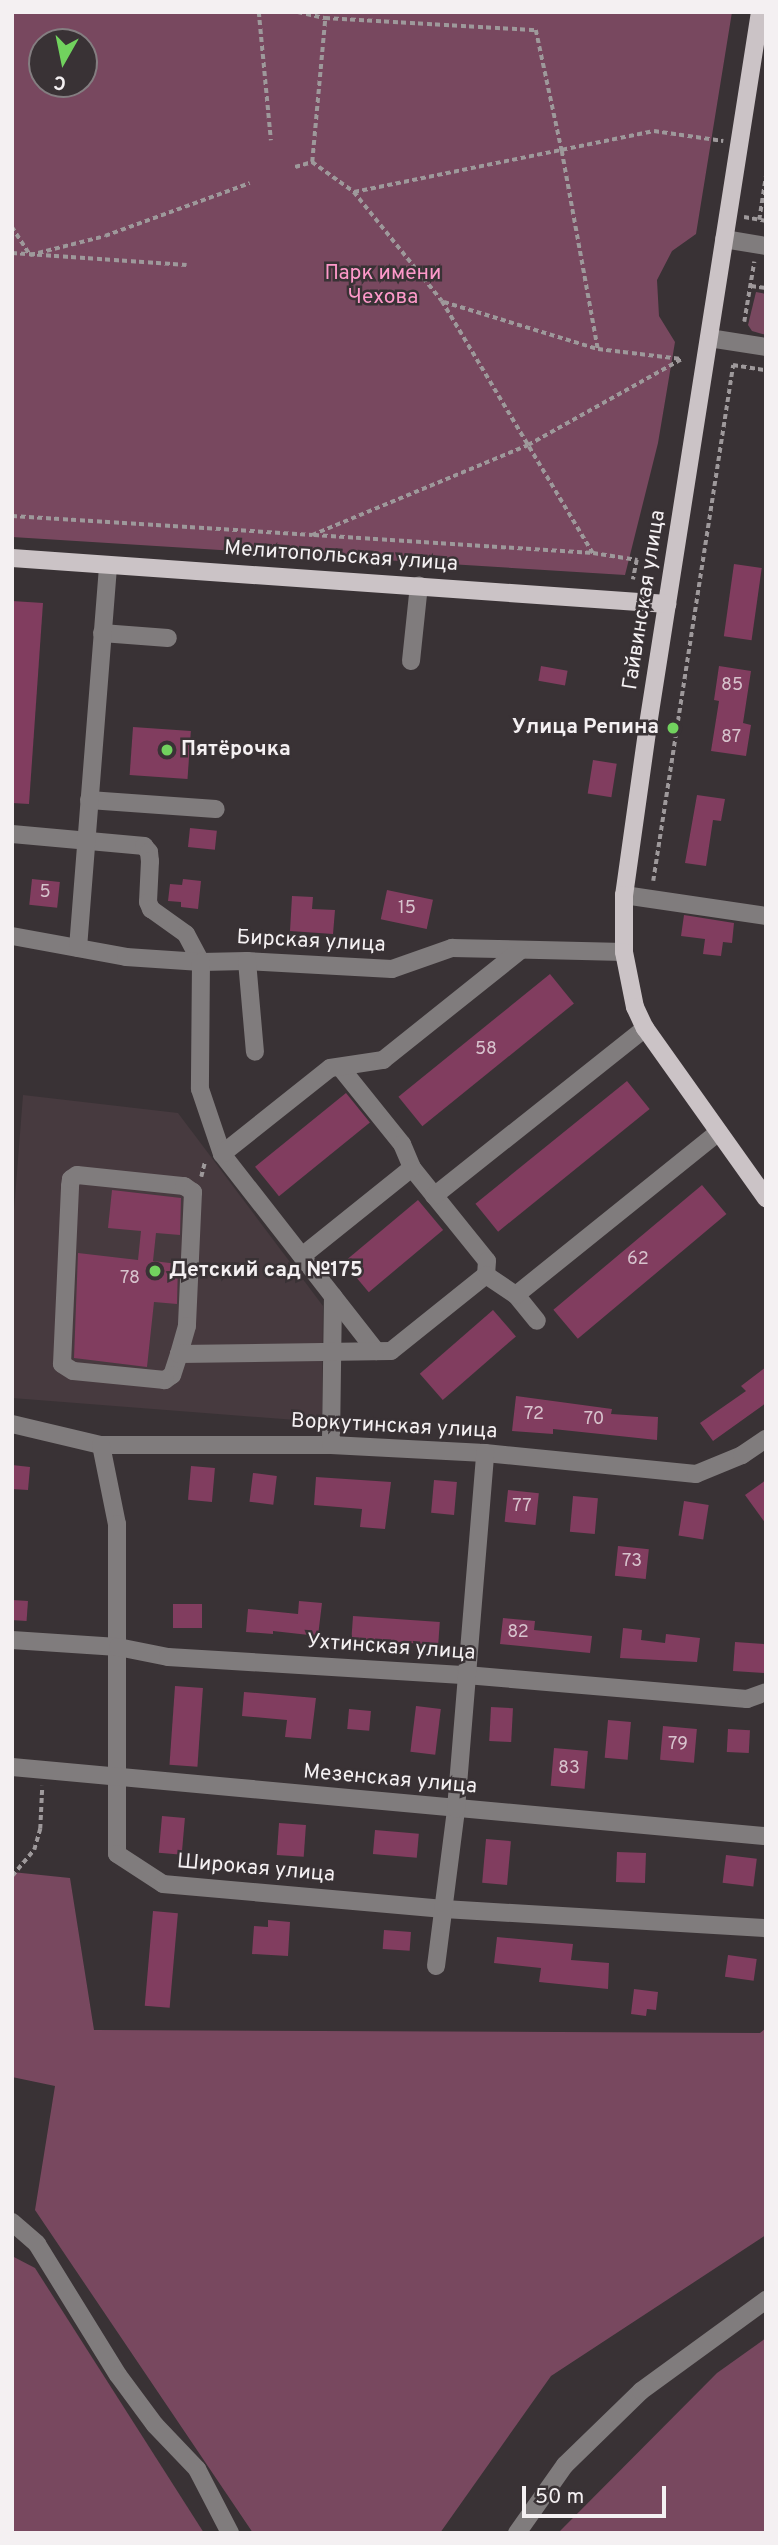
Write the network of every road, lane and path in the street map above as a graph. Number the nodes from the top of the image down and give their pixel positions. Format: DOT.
graph roads {
  1 [pos="259,12"];
  2 [pos="298,12"];
  3 [pos="760,12"];
  4 [pos="325,18"];
  5 [pos="271,140"];
  6 [pos="723,141"];
  7 [pos="562,151"];
  8 [pos="313,162"];
  9 [pos="295,167"];
  10 [pos="766,174"];
  11 [pos="250,183"];
  12 [pos="354,192"];
  13 [pos="766,221"];
  14 [pos="12,227"];
  15 [pos="724,239"];
  16 [pos="12,253"];
  17 [pos="760,253"];
  18 [pos="30,255"];
  19 [pos="187,265"];
  20 [pos="751,285"];
  21 [pos="766,288"];
  22 [pos="442,301"];
  23 [pos="744,322"];
  24 [pos="709,338"];
  25 [pos="766,347"];
  26 [pos="598,349"];
  27 [pos="766,370"];
  28 [pos="528,445"];
  29 [pos="12,516"];
  30 [pos="312,535"];
  31 [pos="593,554"];
  32 [pos="12,558"];
  33 [pos="108,565"];
  34 [pos="634,580"];
  35 [pos="419,585"];
  36 [pos="667,604"];
  37 [pos="102,633"];
  38 [pos="168,638"];
  39 [pos="411,661"];
  40 [pos="89,800"];
  41 [pos="216,809"];
  42 [pos="12,834"];
  43 [pos="86,839"];
  44 [pos="624,895"];
  45 [pos="650,900"];
  46 [pos="766,916"];
  47 [pos="19,937"];
  48 [pos="78,947"];
  49 [pos="521,950"];
  50 [pos="12,951"];
  51 [pos="624,953"];
  52 [pos="247,961"];
  53 [pos="201,962"];
  54 [pos="645,1028"];
  55 [pos="255,1052"];
  56 [pos="340,1067"];
  57 [pos="719,1132"];
  58 [pos="216,1155"];
  59 [pos="412,1168"];
  60 [pos="191,1190"];
  61 [pos="434,1196"];
  62 [pos="766,1198"];
  63 [pos="302,1256"];
  64 [pos="486,1275"];
  65 [pos="516,1295"];
  66 [pos="333,1296"];
  67 [pos="537,1321"];
  68 [pos="332,1351"];
  69 [pos="376,1351"];
  70 [pos="179,1354"];
  71 [pos="12,1424"];
  72 [pos="766,1439"];
  73 [pos="101,1445"];
  74 [pos="331,1445"];
  75 [pos="485,1453"];
  76 [pos="12,1640"];
  77 [pos="118,1647"];
  78 [pos="466,1675"];
  79 [pos="766,1692"];
  80 [pos="12,1767"];
  81 [pos="43,1769"];
  82 [pos="115,1778"];
  83 [pos="456,1809"];
  84 [pos="764,1836"];
  85 [pos="12,1876"];
  86 [pos="444,1909"];
  87 [pos="766,1928"];
  88 [pos="436,1966"];
  89 [pos="12,2222"];
  90 [pos="766,2300"];
  91 [pos="230,2533"];
  92 [pos="517,2533"];
  1 -- 5 [label="path"];
  2 -- 4 [label="path"];
  3 -- 15 [label="main road, Гайвинская улица"];
  4 -- 7 [label="path"];
  4 -- 8 [label="path"];
  6 -- 7 [label="path"];
  7 -- 12 [label="path"];
  7 -- 26 [label="path"];
  8 -- 9 [label="path"];
  8 -- 12 [label="path"];
  10 -- 13 [label="path"];
  11 -- 18 [label="path"];
  12 -- 22 [label="path"];
  14 -- 18 [label="path"];
  15 -- 17 [label="street"];
  15 -- 24 [label="main road, Гайвинская улица"];
  16 -- 18 [label="path"];
  17 -- 20 [label="path"];
  18 -- 19 [label="path"];
  20 -- 21 [label="path"];
  20 -- 23 [label="path"];
  22 -- 26 [label="path"];
  22 -- 28 [label="path"];
  24 -- 25 [label="street"];
  24 -- 36 [label="main road, Гайвинская улица"];
  26 -- 28 [label="path"];
  27 -- 45 [label="path"];
  28 -- 30 [label="path"];
  28 -- 31 [label="path"];
  29 -- 30 [label="path"];
  30 -- 31 [label="path"];
  31 -- 34 [label="path"];
  32 -- 33 [label="main road, Мелитопольская улица"];
  33 -- 35 [label="main road, Мелитопольская улица"];
  33 -- 37 [label="street"];
  35 -- 36 [label="main road, Мелитопольская улица"];
  35 -- 39 [label="street"];
  36 -- 44 [label="main road, Гайвинская улица"];
  37 -- 38 [label="street"];
  37 -- 40 [label="street"];
  40 -- 41 [label="street"];
  40 -- 43 [label="street"];
  42 -- 43 [label="street"];
  43 -- 48 [label="street"];
  43 -- 53 [label="street"];
  44 -- 45 [label="street"];
  44 -- 51 [label="main road, Гайвинская улица"];
  45 -- 46 [label="street"];
  47 -- 48 [label="street, Бирская улица"];
  47 -- 50 [label="street"];
  48 -- 53 [label="street, Бирская улица"];
  49 -- 51 [label="street, Бирская улица"];
  49 -- 52 [label="street, Бирская улица"];
  49 -- 56 [label="street"];
  51 -- 54 [label="main road, Гайвинская улица"];
  52 -- 53 [label="street, Бирская улица"];
  52 -- 55 [label="street"];
  53 -- 58 [label="street"];
  54 -- 57 [label="main road, Гайвинская улица"];
  54 -- 61 [label="street"];
  56 -- 58 [label="street"];
  56 -- 59 [label="street"];
  57 -- 62 [label="main road, Гайвинская улица"];
  57 -- 65 [label="street"];
  58 -- 60 [label="path"];
  58 -- 63 [label="street"];
  59 -- 61 [label="street"];
  59 -- 63 [label="street"];
  60 -- 70 [label="street"];
  60 -- 70 [label="street"];
  61 -- 64 [label="street"];
  63 -- 66 [label="street"];
  64 -- 65 [label="street"];
  64 -- 69 [label="street"];
  65 -- 67 [label="street"];
  66 -- 68 [label="street"];
  66 -- 69 [label="street"];
  68 -- 69 [label="street"];
  68 -- 70 [label="street"];
  68 -- 74 [label="street"];
  71 -- 73 [label="street, Воркутинская улица"];
  72 -- 75 [label="street, Воркутинская улица"];
  73 -- 74 [label="street, Воркутинская улица"];
  73 -- 77 [label="street, Широкая улица"];
  74 -- 75 [label="street, Воркутинская улица"];
  75 -- 78 [label="street"];
  76 -- 77 [label="street, Ухтинская улица"];
  77 -- 78 [label="street, Ухтинская улица"];
  77 -- 82 [label="street, Широкая улица"];
  78 -- 79 [label="street, Ухтинская улица"];
  78 -- 83 [label="street"];
  80 -- 81 [label="street, Мезенская улица"];
  81 -- 82 [label="street, Мезенская улица"];
  81 -- 85 [label="path"];
  82 -- 83 [label="street, Мезенская улица"];
  82 -- 86 [label="street, Широкая улица"];
  83 -- 84 [label="street, Мезенская улица"];
  83 -- 86 [label="street"];
  86 -- 87 [label="street, Широкая улица"];
  86 -- 88 [label="street"];
  89 -- 91 [label="street"];
  90 -- 92 [label="street"];
}
